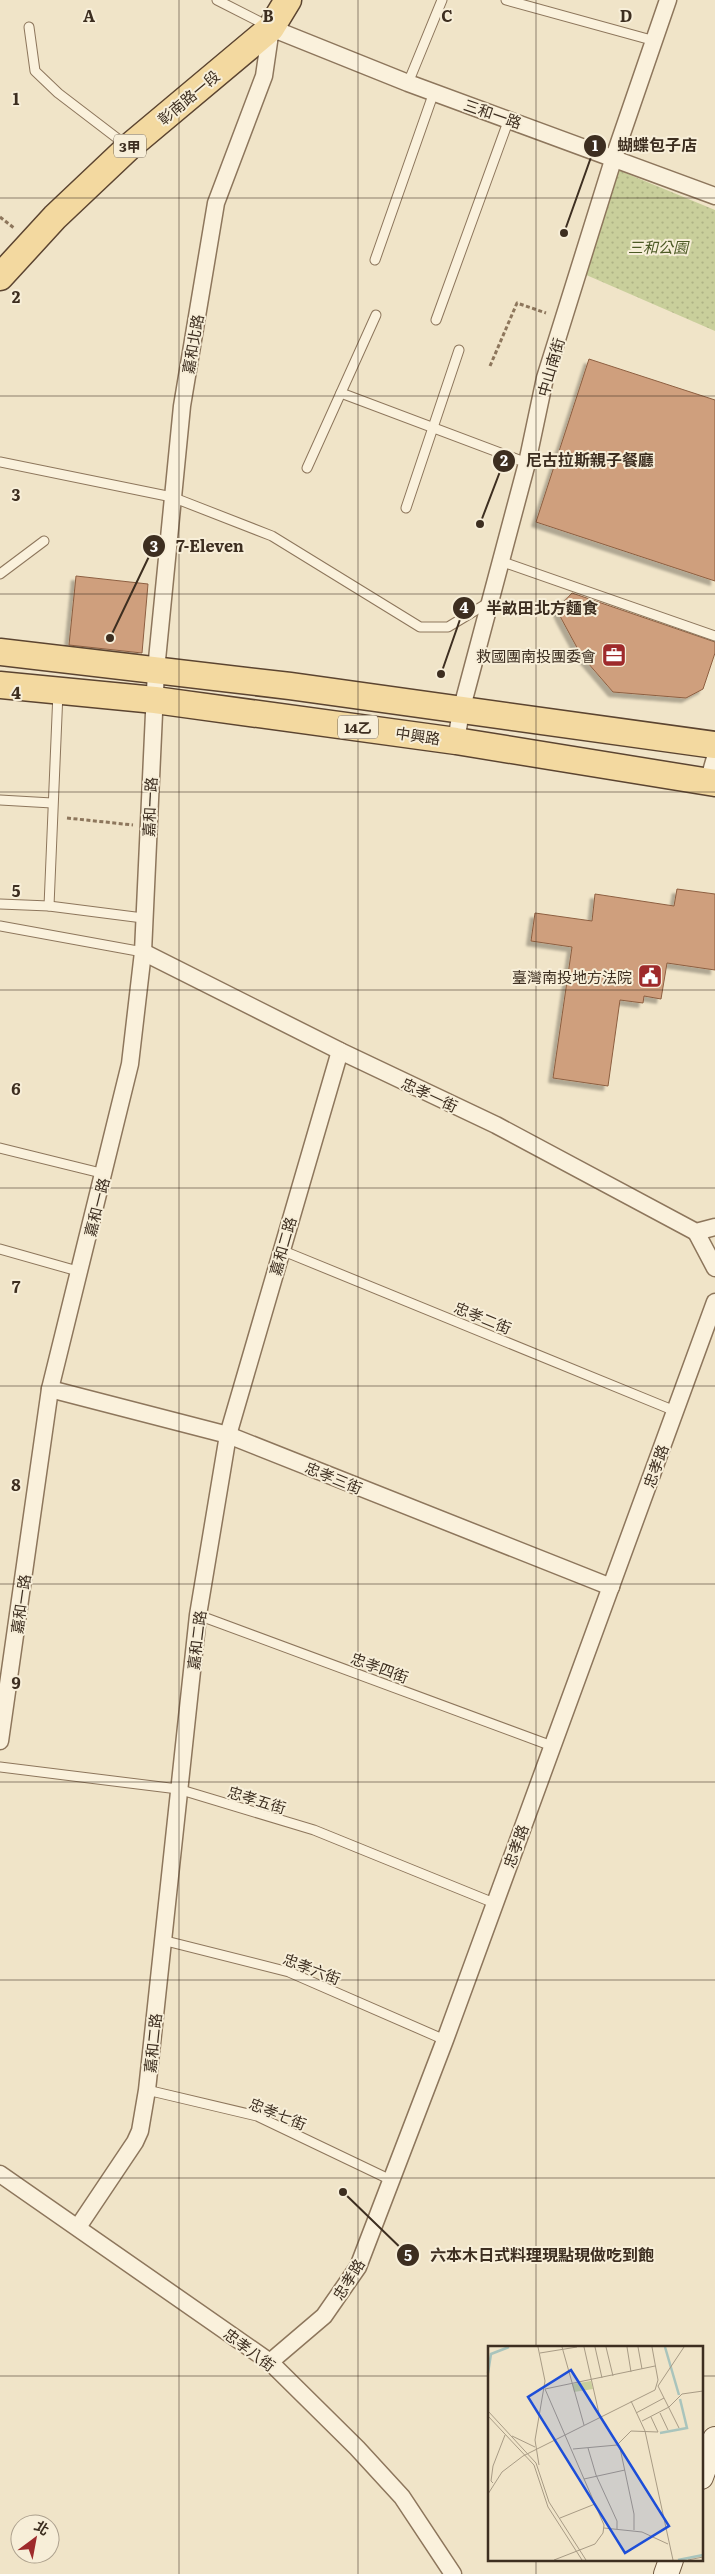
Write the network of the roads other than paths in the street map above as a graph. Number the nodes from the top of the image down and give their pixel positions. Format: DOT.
graph roads {
  1 [pos="217,0"];
  2 [pos="288,0"];
  3 [pos="442,0"];
  4 [pos="506,0"];
  5 [pos="668,0"];
  6 [pos="29,27"];
  7 [pos="271,28"];
  8 [pos="655,40"];
  9 [pos="408,83"];
  10 [pos="434,92"];
  11 [pos="509,119"];
  12 [pos="129,147"];
  13 [pos="614,157"];
  14 [pos="715,196"];
  15 [pos="375,260"];
  16 [pos="0,277"];
  17 [pos="376,315"];
  18 [pos="436,320"];
  19 [pos="459,350"];
  20 [pos="341,393"];
  21 [pos="434,429"];
  22 [pos="0,462"];
  23 [pos="527,463"];
  24 [pos="307,468"];
  25 [pos="172,496"];
  26 [pos="406,508"];
  27 [pos="44,541"];
  28 [pos="500,561"];
  29 [pos="0,574"];
  30 [pos="492,600"];
  31 [pos="715,636"];
  32 [pos="0,652"];
  33 [pos="156,670"];
  34 [pos="0,685"];
  35 [pos="58,689"];
  36 [pos="155,700"];
  37 [pos="461,711"];
  38 [pos="456,741"];
  39 [pos="715,745"];
  40 [pos="713,774"];
  41 [pos="0,800"];
  42 [pos="52,804"];
  43 [pos="0,904"];
  44 [pos="49,906"];
  45 [pos="143,918"];
  46 [pos="0,926"];
  47 [pos="143,952"];
  48 [pos="340,1051"];
  49 [pos="0,1148"];
  50 [pos="105,1174"];
  51 [pos="715,1227"];
  52 [pos="696,1232"];
  53 [pos="0,1249"];
  54 [pos="281,1250"];
  55 [pos="715,1268"];
  56 [pos="80,1272"];
  57 [pos="715,1302"];
  58 [pos="50,1389"];
  59 [pos="675,1411"];
  60 [pos="228,1435"];
  61 [pos="611,1587"];
  62 [pos="198,1615"];
  63 [pos="0,1741"];
  64 [pos="552,1746"];
  65 [pos="0,1767"];
  66 [pos="178,1789"];
  67 [pos="494,1904"];
  68 [pos="162,1940"];
  69 [pos="445,2040"];
  70 [pos="147,2090"];
  71 [pos="0,2174"];
  72 [pos="393,2180"];
  73 [pos="78,2227"];
  74 [pos="270,2362"];
  75 [pos="715,2439"];
  76 [pos="702,2474"];
  77 [pos="670,2562"];
  78 [pos="454,2574"];
  79 [pos="666,2574"];
  1 -- 7 [label="lane"];
  2 -- 7 [label="main road, 彰南路一段 / 3甲"];
  3 -- 9 [label="lane"];
  4 -- 8 [label="lane"];
  5 -- 8 [label="street, 中山南街"];
  6 -- 12 [label="lane"];
  7 -- 9 [label="street, 三和一路"];
  7 -- 12 [label="main road, 彰南路一段 / 3甲"];
  7 -- 25 [label="street, 嘉和北路"];
  8 -- 13 [label="street, 中山南街"];
  9 -- 10 [label="street, 三和一路"];
  10 -- 11 [label="street, 三和一路"];
  10 -- 15 [label="lane"];
  11 -- 13 [label="street, 三和一路"];
  11 -- 18 [label="lane"];
  12 -- 16 [label="main road, 彰南路一段 / 3甲"];
  13 -- 14 [label="street, 三和一路"];
  13 -- 23 [label="street, 中山南街"];
  17 -- 20 [label="lane"];
  19 -- 21 [label="lane"];
  20 -- 21 [label="lane"];
  20 -- 24 [label="lane"];
  21 -- 23 [label="lane"];
  21 -- 26 [label="lane"];
  22 -- 25 [label="lane"];
  23 -- 28 [label="street, 中山南街"];
  25 -- 30 [label="lane"];
  25 -- 33 [label="street, 嘉和北路"];
  27 -- 29 [label="lane"];
  28 -- 30 [label="street, 中山南街"];
  28 -- 31 [label="lane"];
  30 -- 37 [label="street, 中山南街"];
  32 -- 33 [label="main road, 中興路 / 14乙"];
  33 -- 36 [label="street, 嘉和一路"];
  33 -- 37 [label="main road, 中興路 / 14乙"];
  34 -- 35 [label="main road, 中興路 / 14乙"];
  35 -- 36 [label="main road, 中興路 / 14乙"];
  35 -- 42 [label="lane"];
  36 -- 38 [label="main road, 中興路 / 14乙"];
  36 -- 45 [label="street, 嘉和一路"];
  37 -- 38 [label="street, 中山南街"];
  37 -- 39 [label="main road, 中興路 / 14乙"];
  38 -- 40 [label="main road, 中興路 / 14乙"];
  41 -- 42 [label="lane"];
  42 -- 44 [label="lane"];
  43 -- 44 [label="lane"];
  44 -- 45 [label="lane"];
  45 -- 47 [label="street, 嘉和一路"];
  46 -- 47 [label="lane"];
  47 -- 48 [label="street, 忠孝一街"];
  47 -- 50 [label="street, 嘉和一路"];
  48 -- 52 [label="street, 忠孝一街"];
  48 -- 54 [label="street, 嘉和二路"];
  49 -- 50 [label="lane"];
  50 -- 56 [label="street, 嘉和一路"];
  51 -- 52 [label="street"];
  52 -- 55 [label="street"];
  53 -- 56 [label="lane"];
  54 -- 59 [label="lane, 忠孝二街"];
  54 -- 60 [label="street, 嘉和二路"];
  56 -- 58 [label="street, 嘉和一路"];
  57 -- 59 [label="street, 忠孝路"];
  58 -- 60 [label="street, 忠孝三街"];
  58 -- 63 [label="street, 嘉和一路"];
  59 -- 61 [label="street, 忠孝路"];
  60 -- 61 [label="street, 忠孝三街"];
  60 -- 62 [label="street, 嘉和二路"];
  61 -- 64 [label="street, 忠孝路"];
  62 -- 64 [label="lane, 忠孝四街"];
  62 -- 66 [label="street, 嘉和二路"];
  64 -- 67 [label="street, 忠孝路"];
  65 -- 66 [label="lane, 忠孝五街"];
  66 -- 67 [label="lane, 忠孝五街"];
  66 -- 68 [label="street, 嘉和二路"];
  67 -- 69 [label="street, 忠孝路"];
  68 -- 69 [label="lane, 忠孝六街"];
  68 -- 70 [label="street, 嘉和二路"];
  69 -- 72 [label="street, 忠孝路"];
  70 -- 72 [label="lane, 忠孝七街"];
  70 -- 73 [label="street, 嘉和二路"];
  71 -- 73 [label="street, 忠孝八街"];
  72 -- 74 [label="street, 忠孝路"];
  73 -- 74 [label="street, 忠孝八街"];
  74 -- 78 [label="street, 忠孝八街"];
  75 -- 76 [label="street"];
  77 -- 79 [label="street"];
}
